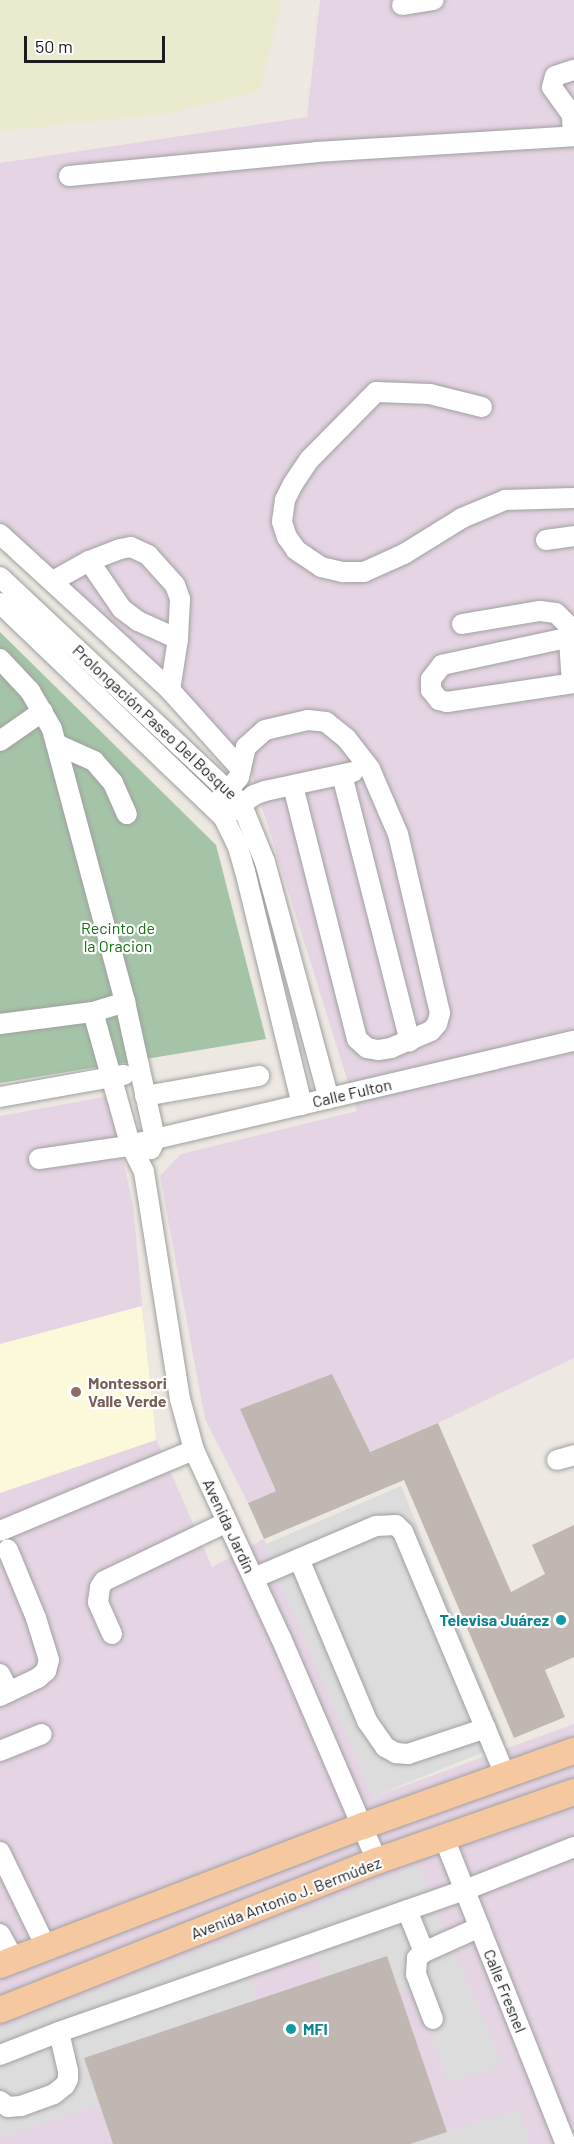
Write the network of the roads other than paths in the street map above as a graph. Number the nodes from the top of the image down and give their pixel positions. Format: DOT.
graph roads {
  1 [pos="434,0"];
  2 [pos="402,5"];
  3 [pos="574,70"];
  4 [pos="574,136"];
  5 [pos="69,176"];
  6 [pos="482,407"];
  7 [pos="574,498"];
  8 [pos="0,534"];
  9 [pos="574,536"];
  10 [pos="546,540"];
  11 [pos="89,561"];
  12 [pos="0,577"];
  13 [pos="53,580"];
  14 [pos="0,603"];
  15 [pos="462,624"];
  16 [pos="571,637"];
  17 [pos="178,639"];
  18 [pos="0,659"];
  19 [pos="573,683"];
  20 [pos="170,690"];
  21 [pos="43,711"];
  22 [pos="0,741"];
  23 [pos="56,744"];
  24 [pos="241,769"];
  25 [pos="370,769"];
  26 [pos="342,774"];
  27 [pos="292,786"];
  28 [pos="236,797"];
  29 [pos="219,812"];
  30 [pos="127,814"];
  31 [pos="125,1002"];
  32 [pos="93,1012"];
  33 [pos="0,1024"];
  34 [pos="410,1041"];
  35 [pos="574,1041"];
  36 [pos="140,1071"];
  37 [pos="259,1076"];
  38 [pos="112,1078"];
  39 [pos="145,1096"];
  40 [pos="0,1097"];
  41 [pos="328,1099"];
  42 [pos="302,1105"];
  43 [pos="155,1139"];
  44 [pos="130,1144"];
  45 [pos="39,1159"];
  46 [pos="144,1172"];
  47 [pos="194,1450"];
  48 [pos="227,1522"];
  49 [pos="2,1543"];
  50 [pos="299,1559"];
  51 [pos="254,1578"];
  52 [pos="112,1634"];
  53 [pos="0,1674"];
  54 [pos="4,1694"];
  55 [pos="486,1728"];
  56 [pos="42,1734"];
  57 [pos="0,1751"];
  58 [pos="574,1751"];
  59 [pos="505,1775"];
  60 [pos="574,1792"];
  61 [pos="363,1826"];
  62 [pos="444,1838"];
  63 [pos="574,1847"];
  64 [pos="0,1852"];
  65 [pos="378,1861"];
  66 [pos="465,1890"];
  67 [pos="407,1910"];
  68 [pos="480,1928"];
  69 [pos="0,1934"];
  70 [pos="46,1947"];
  71 [pos="424,1952"];
  72 [pos="7,1962"];
  73 [pos="0,2010"];
  74 [pos="433,2019"];
  75 [pos="59,2032"];
  76 [pos="0,2055"];
  77 [pos="0,2100"];
  78 [pos="566,2144"];
  1 -- 2 [label="street"];
  3 -- 4 [label="street"];
  4 -- 5 [label="street"];
  6 -- 7 [label="street"];
  8 -- 13 [label="street"];
  9 -- 10 [label="street"];
  11 -- 13 [label="street"];
  11 -- 17 [label="street"];
  11 -- 17 [label="street"];
  12 -- 28 [label="street, Prolongación Paseo Del Bosque"];
  13 -- 20 [label="street"];
  14 -- 29 [label="street, Prolongación Paseo Del Bosque"];
  15 -- 16 [label="street"];
  16 -- 19 [label="street"];
  16 -- 19 [label="street"];
  17 -- 20 [label="street"];
  18 -- 21 [label="street"];
  20 -- 24 [label="street"];
  21 -- 22 [label="street"];
  21 -- 23 [label="street"];
  23 -- 30 [label="street"];
  23 -- 31 [label="street"];
  24 -- 25 [label="street"];
  24 -- 28 [label="street"];
  25 -- 26 [label="street"];
  25 -- 34 [label="street"];
  26 -- 27 [label="street"];
  26 -- 34 [label="street"];
  27 -- 28 [label="street"];
  27 -- 34 [label="street"];
  28 -- 29 [label="street"];
  28 -- 41 [label="street, Prolongación Paseo Del Bosque"];
  29 -- 42 [label="street, Prolongación Paseo Del Bosque"];
  31 -- 32 [label="street"];
  31 -- 36 [label="street"];
  32 -- 33 [label="street"];
  32 -- 38 [label="street"];
  35 -- 41 [label="street, Calle Fulton"];
  36 -- 38 [label="street"];
  36 -- 39 [label="street"];
  37 -- 39 [label="street"];
  38 -- 40 [label="street"];
  38 -- 44 [label="street"];
  39 -- 43 [label="street"];
  41 -- 42 [label="street, Calle Fulton"];
  42 -- 43 [label="street, Calle Fulton"];
  43 -- 44 [label="street, Calle Fulton"];
  43 -- 46 [label="street, Avenida Jardín"];
  44 -- 45 [label="street, Calle Fulton"];
  44 -- 46 [label="street, Avenida Jardín"];
  46 -- 47 [label="street, Avenida Jardín"];
  47 -- 48 [label="street, Avenida Jardín"];
  47 -- 49 [label="street"];
  48 -- 51 [label="street, Avenida Jardín"];
  48 -- 52 [label="street"];
  49 -- 54 [label="street"];
  50 -- 51 [label="street"];
  50 -- 55 [label="street"];
  50 -- 55 [label="street"];
  51 -- 61 [label="street, Avenida Jardín"];
  53 -- 54 [label="street"];
  55 -- 59 [label="street"];
  56 -- 57 [label="street"];
  58 -- 59 [label="main road"];
  59 -- 61 [label="main road"];
  60 -- 62 [label="main road, Avenida Antonio J. Bermúdez"];
  61 -- 65 [label="street, Avenida Jardín"];
  61 -- 70 [label="main road"];
  62 -- 65 [label="main road, Avenida Antonio J. Bermúdez"];
  62 -- 66 [label="street, Calle Fresnel"];
  63 -- 66 [label="street"];
  64 -- 70 [label="street"];
  65 -- 73 [label="main road, Avenida Antonio J. Bermúdez"];
  66 -- 67 [label="street"];
  66 -- 68 [label="street, Calle Fresnel"];
  67 -- 71 [label="street"];
  67 -- 75 [label="street"];
  68 -- 71 [label="street"];
  68 -- 78 [label="street, Calle Fresnel"];
  69 -- 72 [label="street"];
  70 -- 72 [label="main road"];
  71 -- 74 [label="street"];
  75 -- 76 [label="street"];
  75 -- 77 [label="street"];
}
